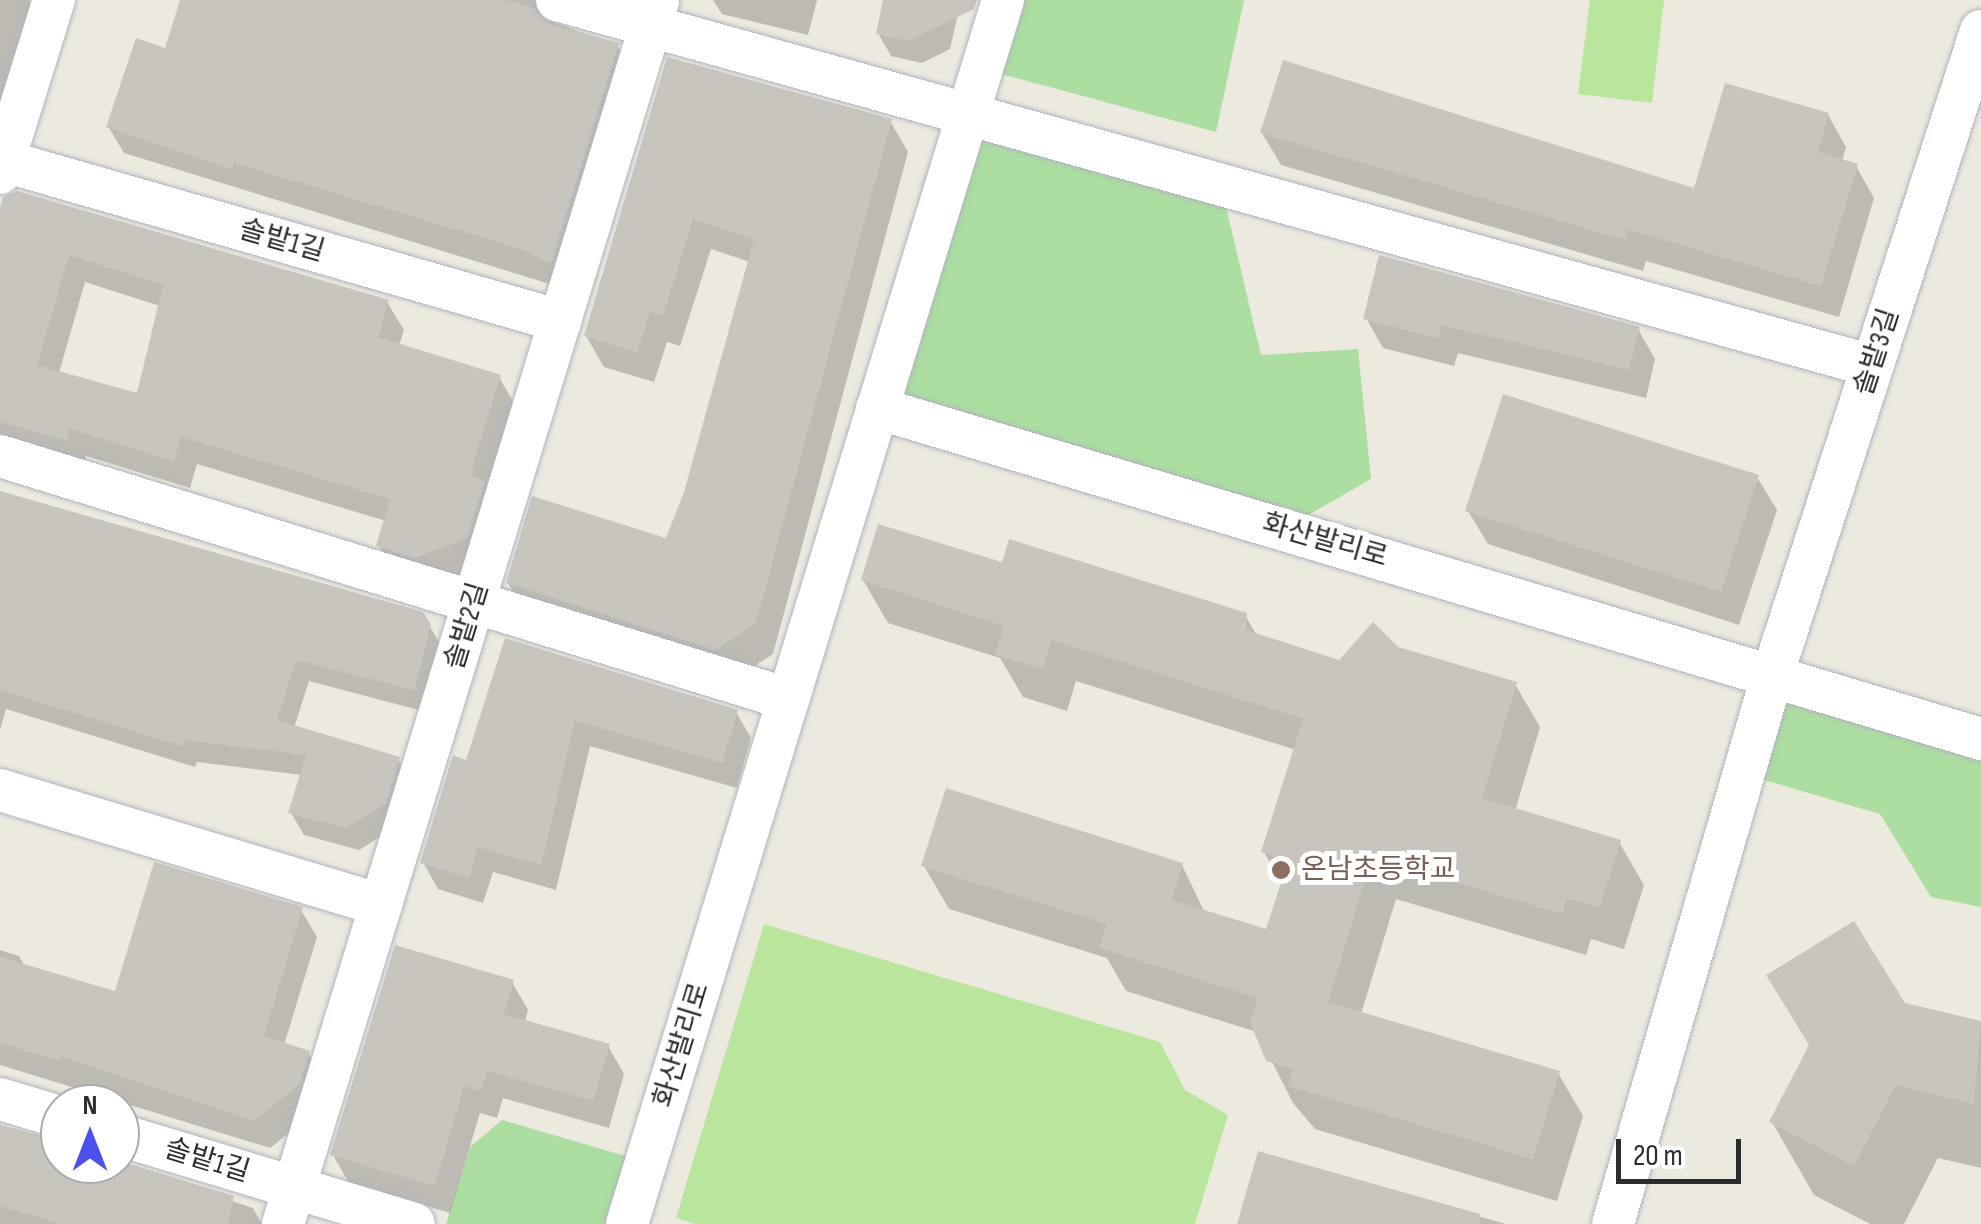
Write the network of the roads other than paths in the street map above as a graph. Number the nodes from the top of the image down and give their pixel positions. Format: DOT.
graph roads {
  1 [pos="54,0"];
  2 [pos="557,0"];
  3 [pos="1003,0"];
  4 [pos="654,14"];
  5 [pos="1981,32"];
  6 [pos="968,115"];
  7 [pos="2,167"];
  8 [pos="560,320"];
  9 [pos="1872,366"];
  10 [pos="877,408"];
  11 [pos="0,456"];
  12 [pos="474,602"];
  13 [pos="1773,673"];
  14 [pos="788,699"];
  15 [pos="1981,739"];
  16 [pos="0,790"];
  17 [pos="381,904"];
  18 [pos="0,1099"];
  19 [pos="40,1111"];
  20 [pos="140,1143"];
  21 [pos="289,1206"];
  22 [pos="414,1224"];
  23 [pos="627,1224"];
  24 [pos="1613,1224"];
  1 -- 7 [label="street, 솔밭1길"];
  2 -- 4 [label="street"];
  3 -- 6 [label="street, 화산발리로"];
  4 -- 6 [label="street"];
  4 -- 8 [label="street, 솔밭2길"];
  5 -- 9 [label="street, 솔밭3길"];
  6 -- 9 [label="street"];
  6 -- 10 [label="street, 화산발리로"];
  7 -- 8 [label="street, 솔밭1길"];
  8 -- 12 [label="street, 솔밭2길"];
  9 -- 13 [label="street, 솔밭3길"];
  10 -- 13 [label="street, 화산발리로"];
  10 -- 14 [label="street, 화산발리로"];
  11 -- 12 [label="street"];
  12 -- 14 [label="street"];
  12 -- 17 [label="street, 솔밭2길"];
  13 -- 15 [label="street"];
  13 -- 24 [label="street, 솔밭3길"];
  14 -- 23 [label="street, 화산발리로"];
  16 -- 17 [label="street"];
  17 -- 21 [label="street, 솔밭2길"];
  18 -- 19 [label="street"];
  20 -- 21 [label="street, 솔밭1길"];
  21 -- 22 [label="street, 솔밭1길"];
}
